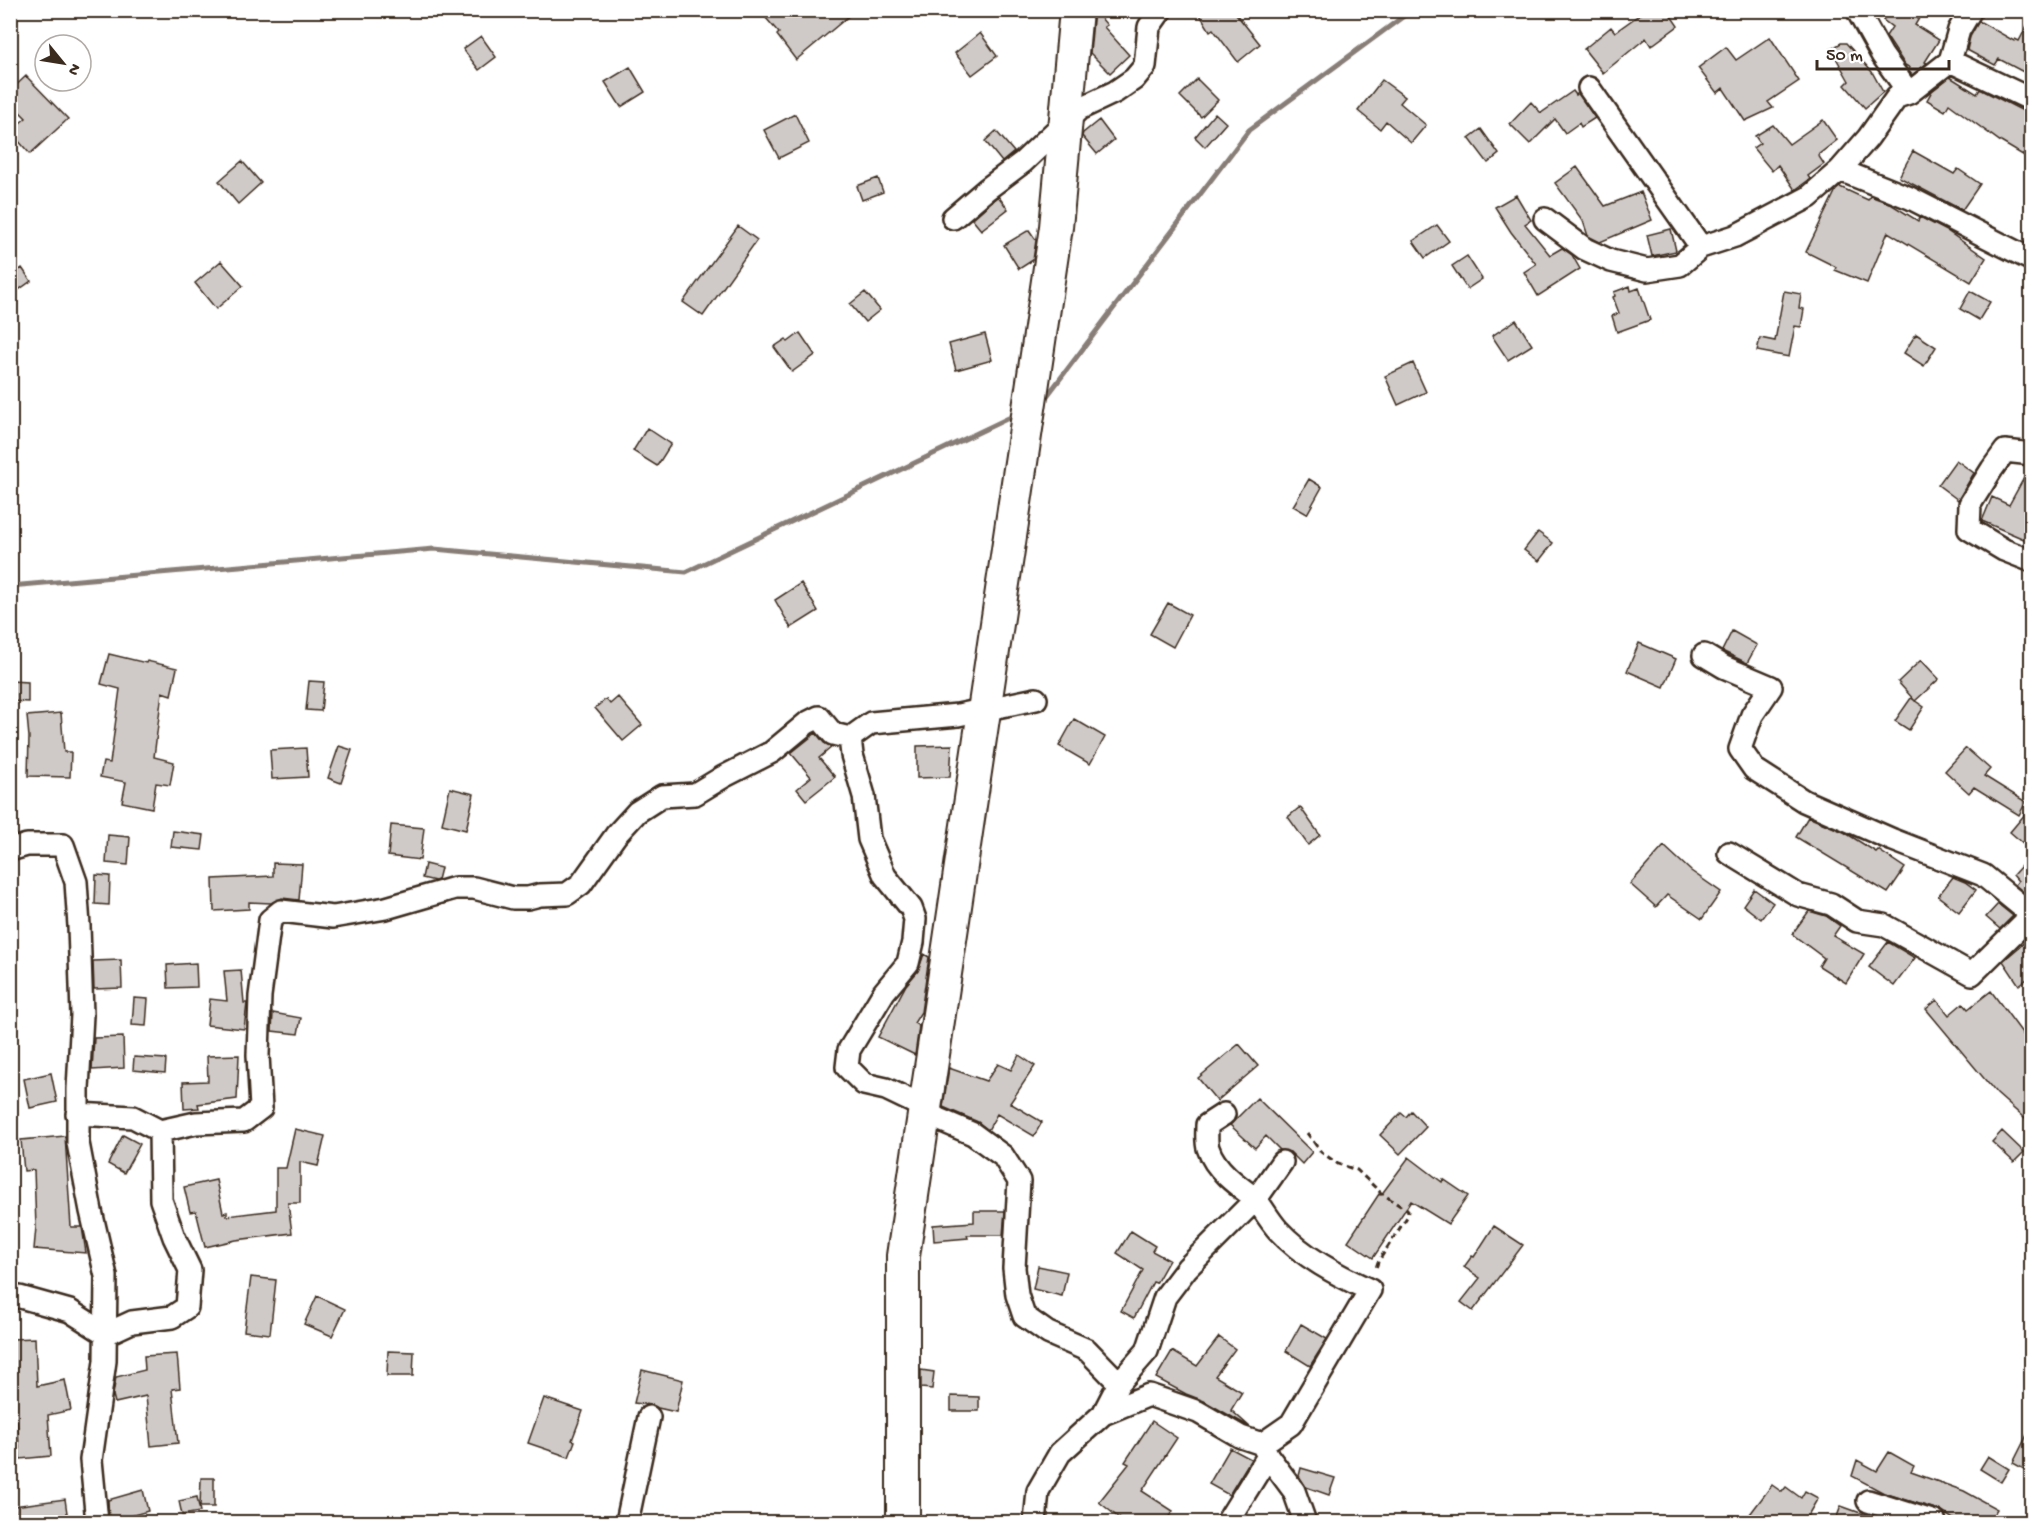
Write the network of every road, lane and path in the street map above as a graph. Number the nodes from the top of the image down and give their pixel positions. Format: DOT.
graph roads {
  1 [pos="1076,10"];
  2 [pos="1161,10"];
  3 [pos="1857,10"];
  4 [pos="1971,10"];
  5 [pos="1950,61"];
  6 [pos="1589,88"];
  7 [pos="1909,93"];
  8 [pos="2031,100"];
  9 [pos="1840,170"];
  10 [pos="953,218"];
  11 [pos="1545,219"];
  12 [pos="1701,247"];
  13 [pos="2031,260"];
  14 [pos="2031,454"];
  15 [pos="2031,561"];
  16 [pos="1704,655"];
  17 [pos="1036,699"];
  18 [pos="850,738"];
  19 [pos="10,850"];
  20 [pos="1729,853"];
  21 [pos="2031,915"];
  22 [pos="77,1114"];
  23 [pos="1224,1114"];
  24 [pos="160,1131"];
  25 [pos="1306,1133"];
  26 [pos="1282,1162"];
  27 [pos="1256,1199"];
  28 [pos="1370,1290"];
  29 [pos="10,1297"];
  30 [pos="106,1334"];
  31 [pos="1119,1383"];
  32 [pos="1103,1413"];
  33 [pos="649,1417"];
  34 [pos="1265,1450"];
  35 [pos="1868,1501"];
  36 [pos="97,1522"];
  37 [pos="627,1522"];
  38 [pos="903,1522"];
  39 [pos="1035,1522"];
  40 [pos="1227,1522"];
  41 [pos="1305,1522"];
  42 [pos="1934,1522"];
  1 -- 38 [label="highway"];
  2 -- 10 [label="street"];
  3 -- 7 [label="street"];
  4 -- 5 [label="street"];
  5 -- 7 [label="street"];
  5 -- 8 [label="street"];
  6 -- 12 [label="street"];
  7 -- 9 [label="street"];
  9 -- 12 [label="street"];
  9 -- 13 [label="street"];
  11 -- 12 [label="street"];
  14 -- 15 [label="street"];
  16 -- 21 [label="street"];
  17 -- 18 [label="street"];
  18 -- 24 [label="street"];
  18 -- 31 [label="street"];
  19 -- 22 [label="street"];
  20 -- 21 [label="street"];
  22 -- 24 [label="street"];
  22 -- 30 [label="street"];
  23 -- 27 [label="street"];
  24 -- 30 [label="street"];
  25 -- 28 [label="path"];
  26 -- 27 [label="street"];
  27 -- 28 [label="street"];
  27 -- 31 [label="street"];
  28 -- 34 [label="street"];
  29 -- 30 [label="street"];
  30 -- 36 [label="street"];
  31 -- 32 [label="street"];
  32 -- 34 [label="street"];
  32 -- 39 [label="street"];
  33 -- 37 [label="street"];
  34 -- 40 [label="street"];
  34 -- 41 [label="street"];
  35 -- 42 [label="street"];
}
